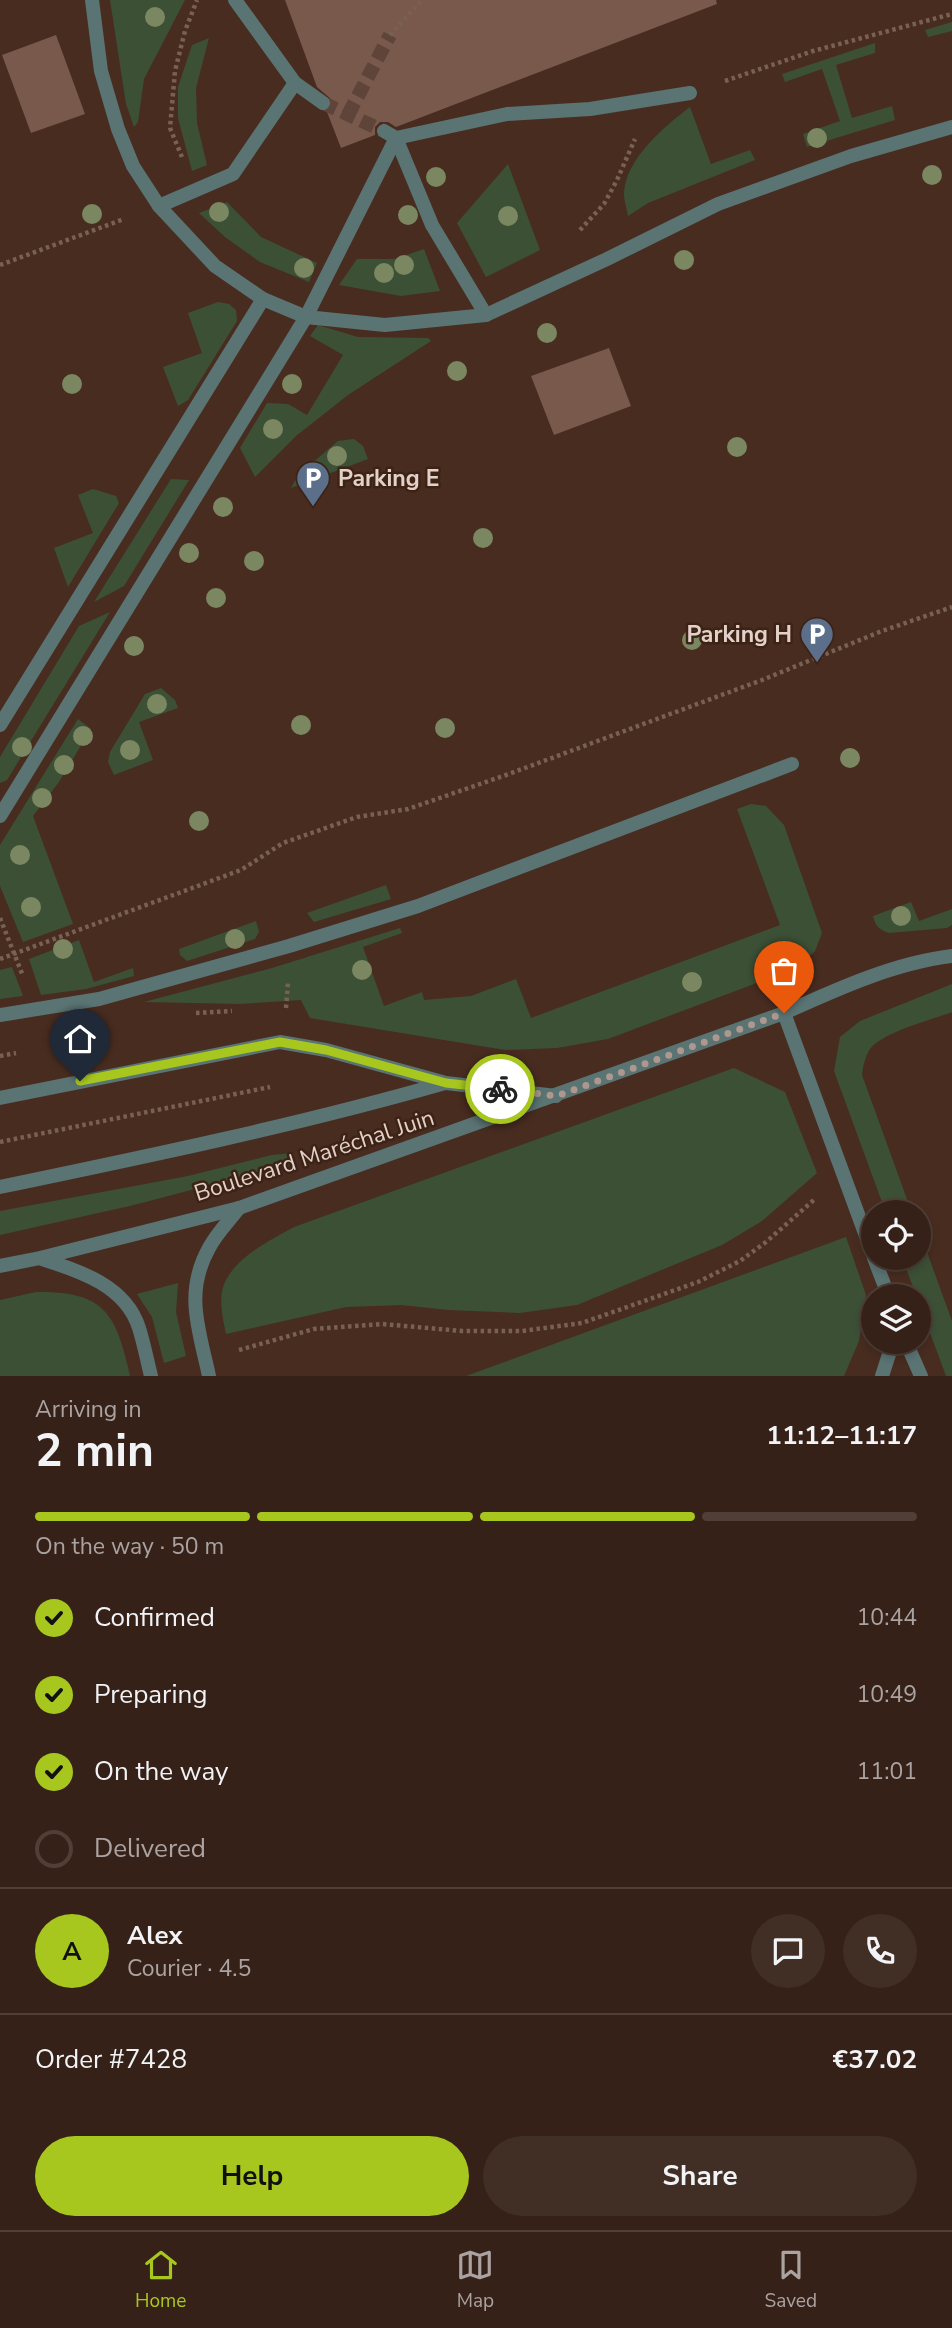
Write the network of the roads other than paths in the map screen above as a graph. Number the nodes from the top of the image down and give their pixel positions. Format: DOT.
graph roads {
  1 [pos="92,0"];
  2 [pos="235,0"];
  3 [pos="295,83"];
  4 [pos="690,93"];
  5 [pos="323,103"];
  6 [pos="952,127"];
  7 [pos="390,134"];
  8 [pos="159,206"];
  9 [pos="263,299"];
  10 [pos="485,316"];
  11 [pos="306,317"];
  12 [pos="0,725"];
  13 [pos="792,765"];
  14 [pos="0,816"];
  15 [pos="952,956"];
  16 [pos="784,1013"];
  17 [pos="0,1015"];
  18 [pos="446,1083"];
  19 [pos="557,1096"];
  20 [pos="0,1098"];
  21 [pos="0,1187"];
  22 [pos="239,1208"];
  23 [pos="861,1222"];
  24 [pos="40,1258"];
  25 [pos="0,1266"];
  26 [pos="889,1354"];
  27 [pos="911,1354"];
  28 [pos="151,1376"];
  29 [pos="209,1376"];
  30 [pos="882,1376"];
  31 [pos="920,1376"];
  1 -- 8 [label="street"];
  2 -- 3 [label="street"];
  3 -- 5 [label="street"];
  3 -- 8 [label="street"];
  4 -- 7 [label="street"];
  6 -- 10 [label="street"];
  7 -- 10 [label="street"];
  7 -- 11 [label="street"];
  8 -- 9 [label="street"];
  9 -- 11 [label="street"];
  9 -- 12 [label="street"];
  10 -- 11 [label="street"];
  11 -- 14 [label="street"];
  13 -- 17 [label="street"];
  15 -- 16 [label="street, Boulevard Maréchal Juin"];
  16 -- 19 [label="street, Boulevard Maréchal Juin"];
  16 -- 23 [label="street"];
  18 -- 19 [label="street"];
  18 -- 20 [label="street"];
  18 -- 21 [label="street"];
  19 -- 22 [label="street, Boulevard Maréchal Juin"];
  22 -- 24 [label="street, Boulevard Maréchal Juin"];
  22 -- 29 [label="street"];
  24 -- 25 [label="street, Boulevard Maréchal Juin"];
  24 -- 28 [label="street"];
  26 -- 30 [label="street"];
  27 -- 31 [label="street"];
}
